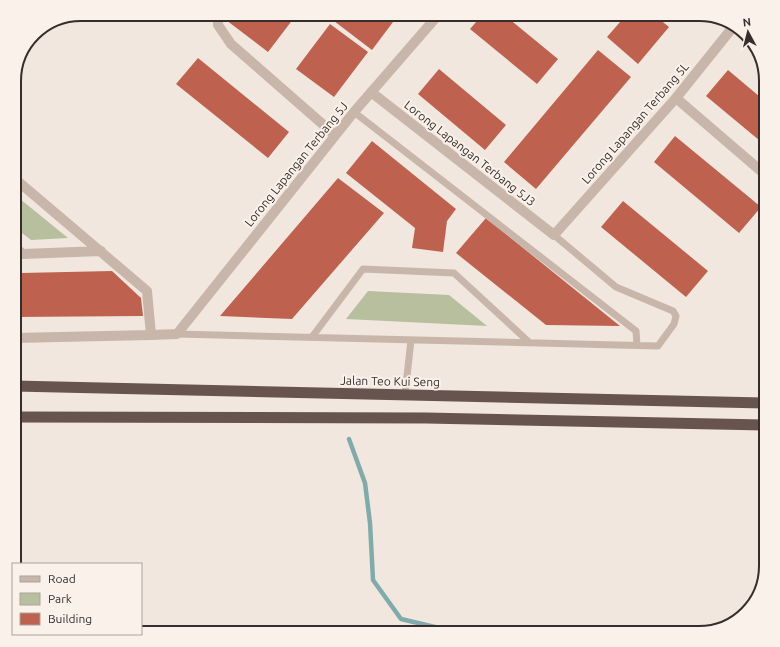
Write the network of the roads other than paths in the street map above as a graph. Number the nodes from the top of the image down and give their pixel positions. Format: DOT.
graph roads {
  1 [pos="218,21"];
  2 [pos="433,21"];
  3 [pos="728,33"];
  4 [pos="371,92"];
  5 [pos="676,98"];
  6 [pos="354,112"];
  7 [pos="335,135"];
  8 [pos="759,169"];
  9 [pos="21,184"];
  10 [pos="554,235"];
  11 [pos="101,250"];
  12 [pos="21,252"];
  13 [pos="177,334"];
  14 [pos="151,335"];
  15 [pos="312,337"];
  16 [pos="21,338"];
  17 [pos="411,340"];
  18 [pos="530,343"];
  19 [pos="637,345"];
  20 [pos="21,386"];
  21 [pos="405,394"];
  22 [pos="759,403"];
  23 [pos="21,417"];
  24 [pos="759,425"];
  1 -- 7 [label="street"];
  2 -- 4 [label="street, Lorong Lapangan Terbang 5J"];
  3 -- 5 [label="street, Lorong Lapangan Terbang 5L"];
  4 -- 6 [label="street, Lorong Lapangan Terbang 5J"];
  4 -- 10 [label="street, Lorong Lapangan Terbang 5J3"];
  5 -- 8 [label="street"];
  5 -- 10 [label="street, Lorong Lapangan Terbang 5L"];
  6 -- 7 [label="street, Lorong Lapangan Terbang 5J"];
  6 -- 19 [label="lane"];
  7 -- 13 [label="street, Lorong Lapangan Terbang 5J"];
  9 -- 11 [label="street"];
  10 -- 19 [label="lane"];
  11 -- 12 [label="street"];
  11 -- 14 [label="street"];
  13 -- 14 [label="street"];
  13 -- 15 [label="lane"];
  14 -- 16 [label="street"];
  15 -- 17 [label="lane"];
  15 -- 18 [label="lane"];
  17 -- 18 [label="lane"];
  17 -- 21 [label="lane"];
  18 -- 19 [label="lane"];
  20 -- 21 [label="highway, Jalan Teo Kui Seng"];
  21 -- 22 [label="highway, Jalan Teo Kui Seng"];
  23 -- 24 [label="highway"];
}
